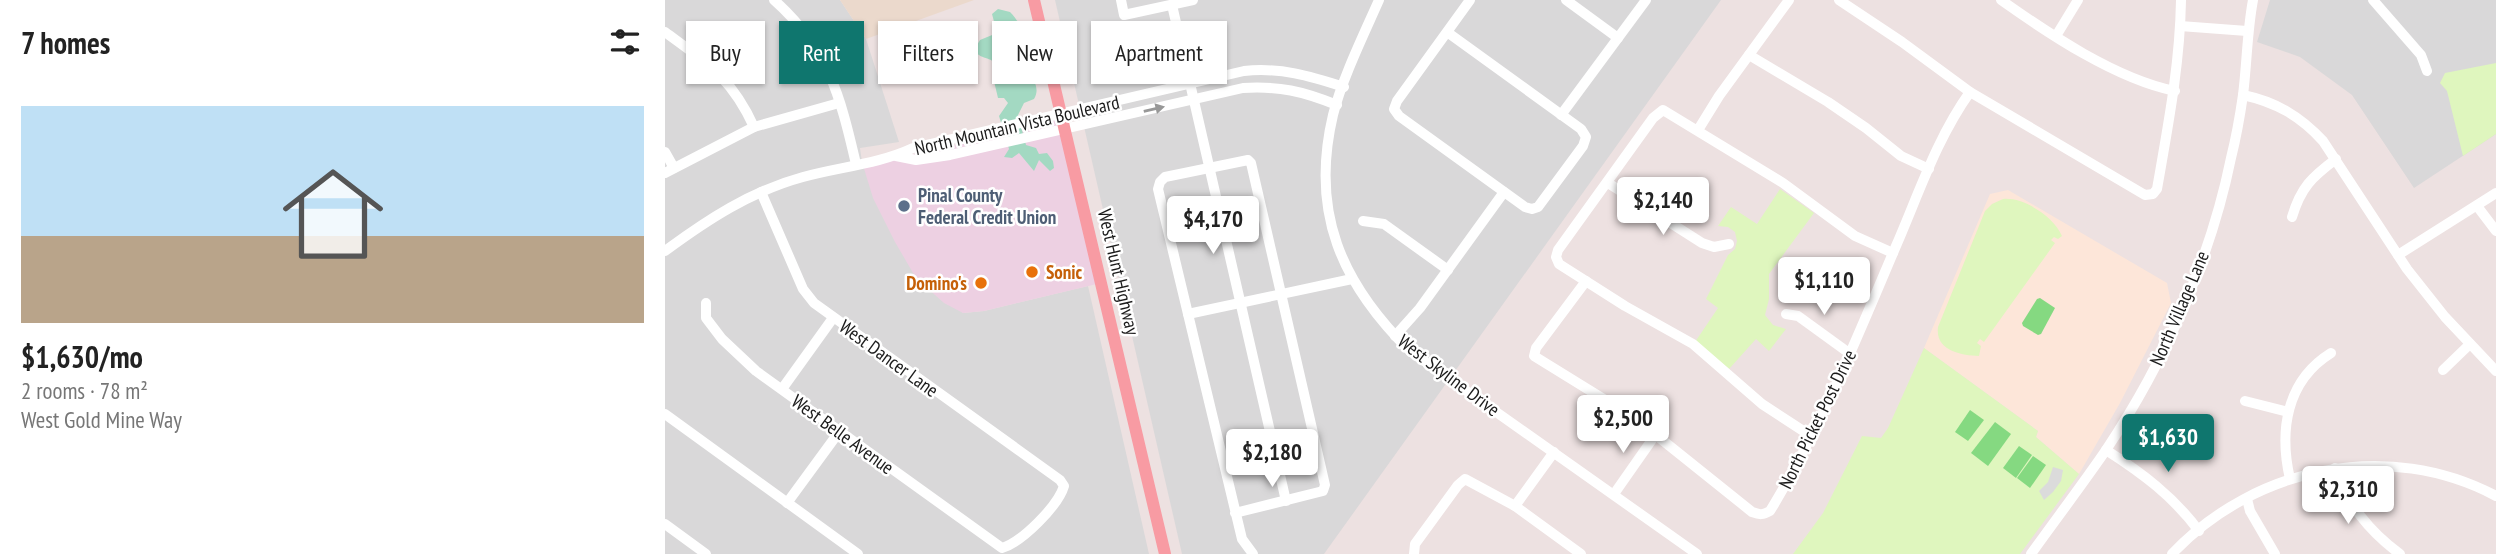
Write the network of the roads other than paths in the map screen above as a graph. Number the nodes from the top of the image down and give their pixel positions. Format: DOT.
graph roads {
  1 [pos="774,0"];
  2 [pos="1034,0"];
  3 [pos="1121,0"];
  4 [pos="1193,0"];
  5 [pos="1378,0"];
  6 [pos="1470,0"];
  7 [pos="1566,0"];
  8 [pos="1646,0"];
  9 [pos="1789,0"];
  10 [pos="1839,0"];
  11 [pos="2001,0"];
  12 [pos="2078,0"];
  13 [pos="2181,0"];
  14 [pos="2245,0"];
  15 [pos="2253,0"];
  16 [pos="2374,0"];
  17 [pos="1172,5"];
  18 [pos="1175,21"];
  19 [pos="2181,26"];
  20 [pos="2248,31"];
  21 [pos="665,32"];
  22 [pos="1447,32"];
  23 [pos="2056,36"];
  24 [pos="1618,38"];
  25 [pos="1749,55"];
  26 [pos="2427,71"];
  27 [pos="1227,75"];
  28 [pos="1189,84"];
  29 [pos="1344,87"];
  30 [pos="2175,91"];
  31 [pos="1970,92"];
  32 [pos="2243,95"];
  33 [pos="1193,100"];
  34 [pos="839,103"];
  35 [pos="1337,105"];
  36 [pos="1060,115"];
  37 [pos="1561,115"];
  38 [pos="754,127"];
  39 [pos="1064,130"];
  40 [pos="1698,130"];
  41 [pos="665,152"];
  42 [pos="895,156"];
  43 [pos="2336,159"];
  44 [pos="856,164"];
  45 [pos="1208,167"];
  46 [pos="1929,169"];
  47 [pos="669,170"];
  48 [pos="1608,183"];
  49 [pos="761,192"];
  50 [pos="1504,192"];
  51 [pos="2496,193"];
  52 [pos="2477,206"];
  53 [pos="2292,216"];
  54 [pos="1363,221"];
  55 [pos="2496,231"];
  56 [pos="1729,244"];
  57 [pos="665,251"];
  58 [pos="1893,253"];
  59 [pos="2398,255"];
  60 [pos="1448,270"];
  61 [pos="1352,279"];
  62 [pos="1586,281"];
  63 [pos="1281,294"];
  64 [pos="706,303"];
  65 [pos="1240,303"];
  66 [pos="1188,313"];
  67 [pos="1786,314"];
  68 [pos="833,318"];
  69 [pos="1395,336"];
  70 [pos="2470,344"];
  71 [pos="1849,353"];
  72 [pos="2331,354"];
  73 [pos="2443,370"];
  74 [pos="2496,371"];
  75 [pos="782,389"];
  76 [pos="2245,401"];
  77 [pos="2288,412"];
  78 [pos="665,414"];
  79 [pos="839,432"];
  80 [pos="1656,434"];
  81 [pos="1811,436"];
  82 [pos="2106,450"];
  83 [pos="1554,452"];
  84 [pos="2335,468"];
  85 [pos="2290,479"];
  86 [pos="1614,494"];
  87 [pos="2496,496"];
  88 [pos="2247,499"];
  89 [pos="1286,501"];
  90 [pos="787,503"];
  91 [pos="1515,506"];
  92 [pos="1235,513"];
  93 [pos="665,524"];
  94 [pos="2199,531"];
  95 [pos="1002,548"];
  96 [pos="1413,553"];
  97 [pos="706,554"];
  98 [pos="858,554"];
  99 [pos="1165,554"];
  100 [pos="1253,554"];
  101 [pos="1581,554"];
  102 [pos="1697,554"];
  103 [pos="2031,554"];
  104 [pos="2172,554"];
  105 [pos="2275,554"];
  106 [pos="2400,554"];
  1 -- 34 [label="street"];
  2 -- 36 [label="main road, West Hunt Highway"];
  3 -- 17 [label="street"];
  4 -- 17 [label="street"];
  5 -- 29 [label="street, West Skyline Drive"];
  6 -- 22 [label="street"];
  7 -- 24 [label="street"];
  8 -- 24 [label="street"];
  9 -- 25 [label="street"];
  10 -- 31 [label="street"];
  11 -- 23 [label="street"];
  12 -- 23 [label="street"];
  13 -- 19 [label="street"];
  14 -- 20 [label="street, North Village Lane"];
  15 -- 20 [label="street, North Village Lane"];
  16 -- 26 [label="street"];
  17 -- 18 [label="street"];
  19 -- 20 [label="street"];
  19 -- 30 [label="street"];
  20 -- 32 [label="street, North Village Lane"];
  21 -- 38 [label="street"];
  22 -- 37 [label="street"];
  22 -- 50 [label="street"];
  23 -- 30 [label="street"];
  24 -- 37 [label="street"];
  25 -- 40 [label="street"];
  25 -- 46 [label="street"];
  27 -- 29 [label="street, North Mountain Vista Boulevard"];
  28 -- 33 [label="street"];
  28 -- 36 [label="street, North Mountain Vista Boulevard"];
  29 -- 35 [label="street, West Skyline Drive"];
  30 -- 31 [label="street"];
  31 -- 46 [label="street, North Picket Post Drive"];
  32 -- 43 [label="street"];
  32 -- 82 [label="street, North Village Lane"];
  33 -- 35 [label="street, North Mountain Vista Boulevard"];
  39 -- 33 [label="street, North Mountain Vista Boulevard, one-way"];
  33 -- 45 [label="street"];
  34 -- 38 [label="street"];
  34 -- 44 [label="street"];
  35 -- 61 [label="street, West Skyline Drive"];
  36 -- 39 [label="main road, West Hunt Highway"];
  36 -- 42 [label="street, North Mountain Vista Boulevard"];
  37 -- 50 [label="street"];
  38 -- 47 [label="street"];
  39 -- 42 [label="street, North Mountain Vista Boulevard"];
  39 -- 99 [label="main road, West Hunt Highway"];
  40 -- 48 [label="street"];
  40 -- 58 [label="street"];
  41 -- 47 [label="street"];
  42 -- 44 [label="street, North Mountain Vista Boulevard"];
  43 -- 53 [label="street"];
  43 -- 59 [label="street"];
  44 -- 49 [label="street, North Mountain Vista Boulevard"];
  45 -- 63 [label="street"];
  45 -- 65 [label="street"];
  45 -- 66 [label="street"];
  46 -- 58 [label="street, North Picket Post Drive"];
  48 -- 56 [label="street"];
  48 -- 62 [label="street"];
  49 -- 57 [label="street, North Mountain Vista Boulevard"];
  49 -- 68 [label="street, West Dancer Lane"];
  50 -- 60 [label="street"];
  51 -- 52 [label="street"];
  52 -- 55 [label="street"];
  52 -- 59 [label="street"];
  54 -- 60 [label="street"];
  58 -- 71 [label="street, North Picket Post Drive"];
  59 -- 70 [label="street"];
  60 -- 69 [label="street"];
  61 -- 63 [label="street"];
  61 -- 69 [label="street, West Skyline Drive"];
  62 -- 80 [label="street"];
  62 -- 81 [label="street"];
  63 -- 65 [label="street"];
  63 -- 89 [label="street"];
  64 -- 75 [label="street, West Belle Avenue"];
  65 -- 66 [label="street"];
  65 -- 89 [label="street"];
  66 -- 92 [label="street"];
  67 -- 71 [label="street"];
  68 -- 75 [label="street"];
  68 -- 95 [label="street, West Dancer Lane"];
  69 -- 83 [label="street, West Skyline Drive"];
  70 -- 73 [label="street"];
  70 -- 74 [label="street"];
  71 -- 81 [label="street, North Picket Post Drive"];
  72 -- 77 [label="street"];
  75 -- 79 [label="street, West Belle Avenue"];
  76 -- 77 [label="street"];
  77 -- 85 [label="street"];
  78 -- 90 [label="street"];
  79 -- 90 [label="street"];
  79 -- 95 [label="street, West Belle Avenue"];
  80 -- 81 [label="street, North Picket Post Drive"];
  80 -- 86 [label="street"];
  82 -- 94 [label="street"];
  82 -- 103 [label="street, North Village Lane"];
  83 -- 86 [label="street, West Skyline Drive"];
  83 -- 91 [label="street"];
  84 -- 85 [label="street"];
  84 -- 87 [label="street"];
  84 -- 106 [label="street"];
  85 -- 88 [label="street"];
  86 -- 102 [label="street, West Skyline Drive"];
  88 -- 94 [label="street"];
  88 -- 105 [label="street"];
  89 -- 92 [label="street"];
  90 -- 98 [label="street"];
  91 -- 96 [label="street"];
  91 -- 101 [label="street"];
  92 -- 100 [label="street"];
  93 -- 97 [label="street"];
  94 -- 104 [label="street"];
}
